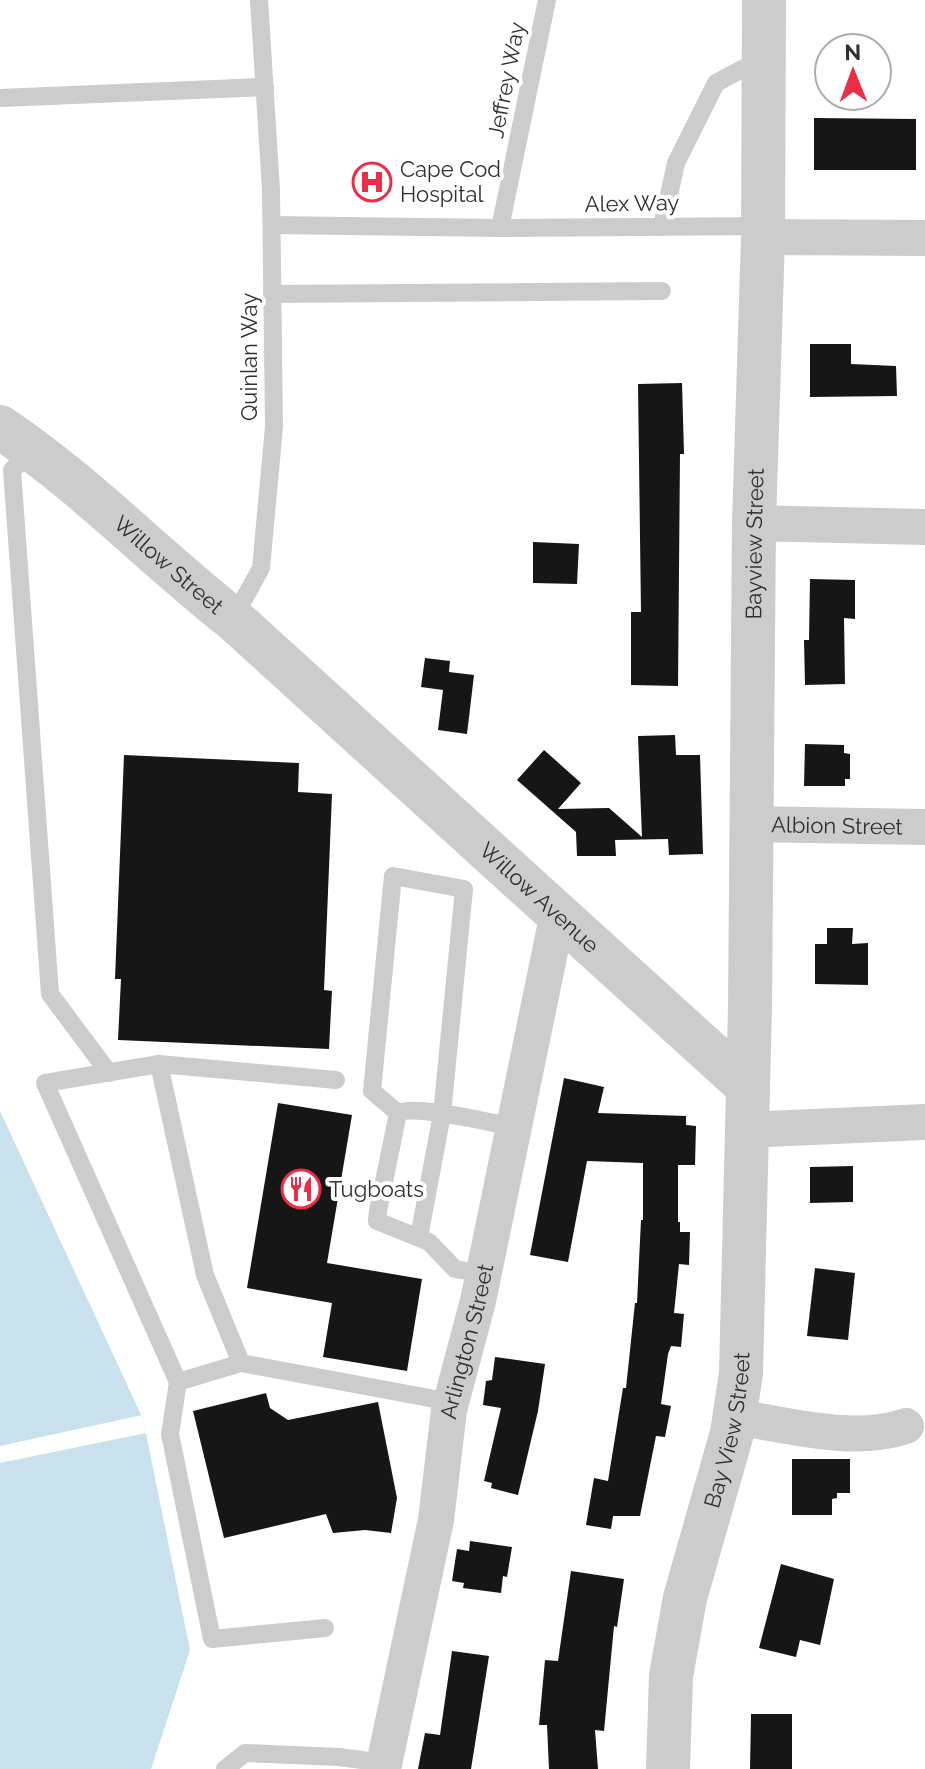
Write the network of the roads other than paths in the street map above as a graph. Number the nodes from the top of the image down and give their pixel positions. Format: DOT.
graph roads {
  1 [pos="259,0"];
  2 [pos="547,0"];
  3 [pos="764,0"];
  4 [pos="763,58"];
  5 [pos="265,87"];
  6 [pos="0,98"];
  7 [pos="272,225"];
  8 [pos="662,227"];
  9 [pos="500,228"];
  10 [pos="763,231"];
  11 [pos="925,238"];
  12 [pos="662,291"];
  13 [pos="272,294"];
  14 [pos="11,454"];
  15 [pos="754,523"];
  16 [pos="925,527"];
  17 [pos="233,619"];
  18 [pos="332,708"];
  19 [pos="751,824"];
  20 [pos="925,827"];
  21 [pos="558,913"];
  22 [pos="159,1064"];
  23 [pos="109,1073"];
  24 [pos="336,1080"];
  25 [pos="747,1086"];
  26 [pos="398,1113"];
  27 [pos="442,1114"];
  28 [pos="925,1122"];
  29 [pos="514,1127"];
  30 [pos="746,1130"];
  31 [pos="419,1237"];
  32 [pos="483,1274"];
  33 [pos="241,1363"];
  34 [pos="178,1382"];
  35 [pos="451,1402"];
  36 [pos="734,1417"];
  37 [pos="906,1426"];
  38 [pos="325,1628"];
  39 [pos="383,1766"];
  40 [pos="225,1769"];
  41 [pos="668,1769"];
  1 -- 5 [label="lane, Quinlan Way"];
  2 -- 9 [label="lane, Jeffrey Way"];
  3 -- 4 [label="street, Bayview Street"];
  4 -- 8 [label="lane"];
  4 -- 10 [label="street, Bayview Street"];
  5 -- 6 [label="lane"];
  5 -- 7 [label="lane, Quinlan Way"];
  7 -- 9 [label="lane"];
  7 -- 13 [label="lane, Quinlan Way"];
  8 -- 9 [label="lane, Alex Way"];
  8 -- 10 [label="lane, Alex Way"];
  10 -- 11 [label="street"];
  10 -- 15 [label="street, Bayview Street"];
  12 -- 13 [label="lane"];
  13 -- 17 [label="lane, Quinlan Way"];
  14 -- 17 [label="street, Willow Street"];
  14 -- 23 [label="lane"];
  15 -- 16 [label="street"];
  15 -- 19 [label="street, Bayview Street"];
  17 -- 18 [label="street, Willow Street"];
  18 -- 21 [label="street, Willow Avenue"];
  19 -- 20 [label="street, Albion Street"];
  19 -- 25 [label="street, Bayview Street"];
  21 -- 25 [label="street, Willow Avenue"];
  21 -- 29 [label="street, Arlington Street"];
  22 -- 23 [label="lane"];
  22 -- 24 [label="lane"];
  22 -- 33 [label="lane"];
  23 -- 34 [label="lane"];
  25 -- 30 [label="street, Bay View Street"];
  26 -- 27 [label="lane"];
  26 -- 27 [label="lane"];
  26 -- 31 [label="lane"];
  27 -- 29 [label="lane"];
  27 -- 31 [label="lane"];
  28 -- 30 [label="street"];
  29 -- 32 [label="street, Arlington Street"];
  30 -- 36 [label="street, Bay View Street"];
  31 -- 32 [label="lane"];
  32 -- 35 [label="street, Arlington Street"];
  33 -- 34 [label="lane"];
  33 -- 35 [label="lane"];
  34 -- 38 [label="lane"];
  35 -- 39 [label="street, Arlington Street"];
  36 -- 37 [label="street"];
  36 -- 41 [label="street, Bay View Street"];
  39 -- 40 [label="lane"];
}
